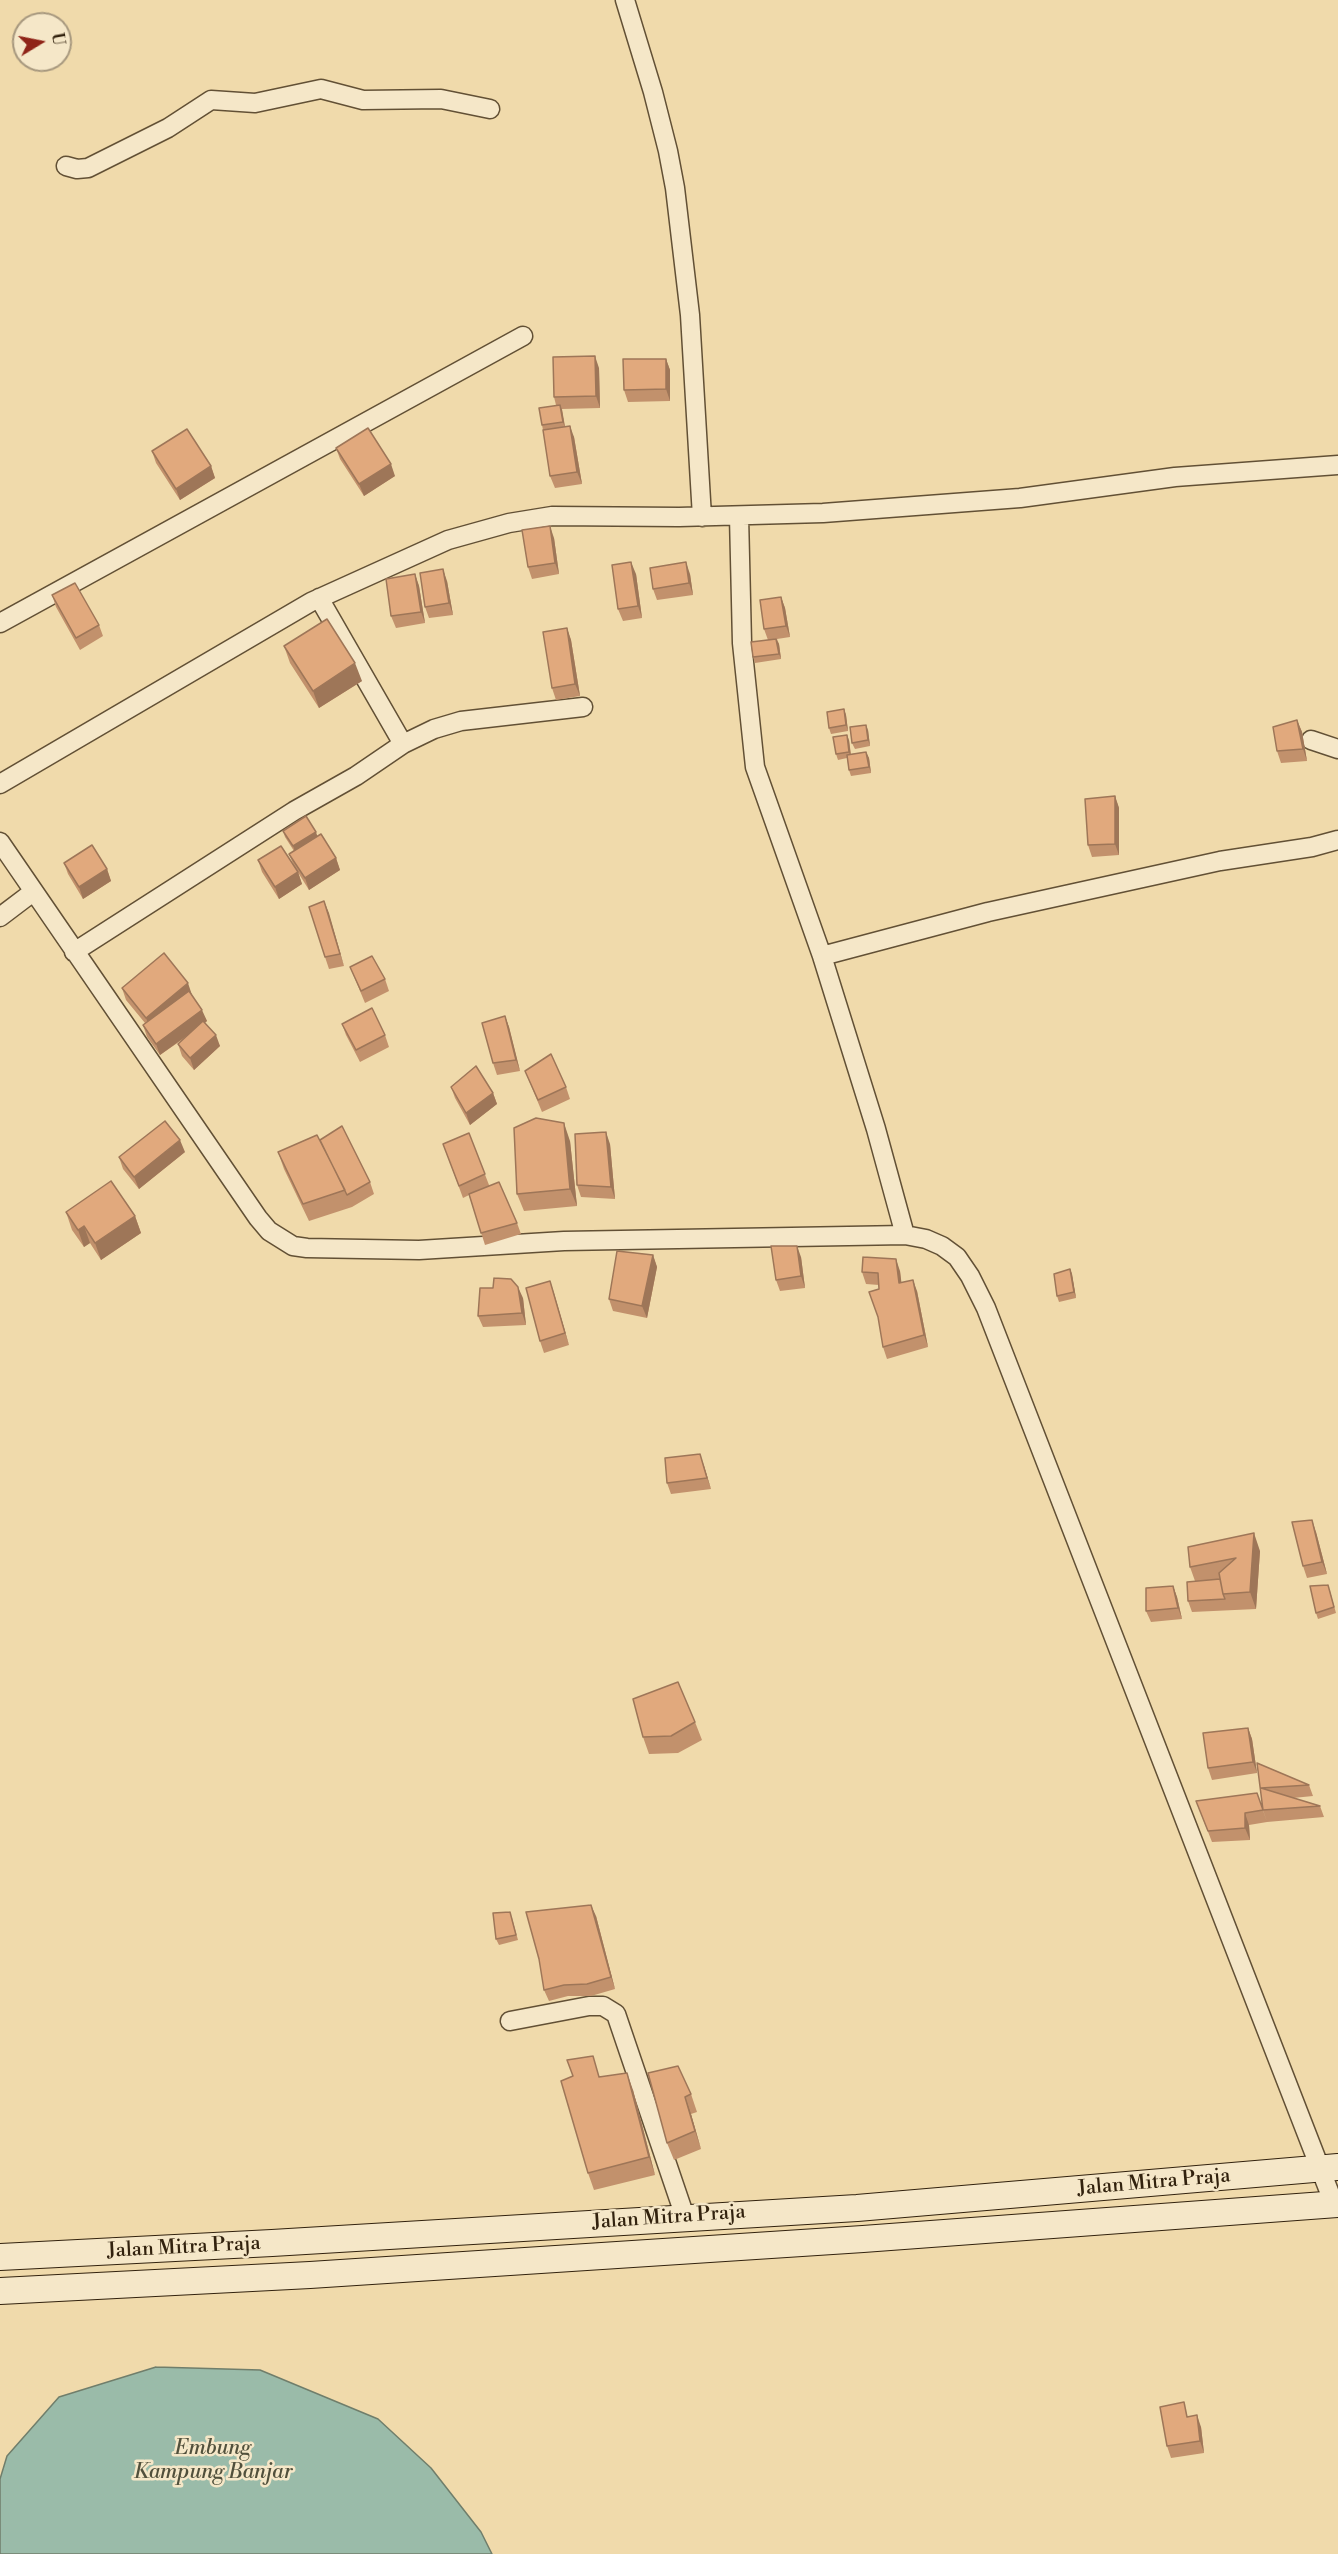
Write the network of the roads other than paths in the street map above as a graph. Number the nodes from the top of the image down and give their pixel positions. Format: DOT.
graph roads {
  1 [pos="625,0"];
  2 [pos="490,109"];
  3 [pos="66,166"];
  4 [pos="523,336"];
  5 [pos="1338,465"];
  6 [pos="739,516"];
  7 [pos="702,517"];
  8 [pos="319,598"];
  9 [pos="0,623"];
  10 [pos="583,707"];
  11 [pos="1311,740"];
  12 [pos="403,744"];
  13 [pos="1338,749"];
  14 [pos="0,784"];
  15 [pos="1338,840"];
  16 [pos="0,842"];
  17 [pos="33,892"];
  18 [pos="0,917"];
  19 [pos="74,952"];
  20 [pos="822,956"];
  21 [pos="904,1235"];
  22 [pos="510,2021"];
  23 [pos="1329,2168"];
  24 [pos="1336,2204"];
  25 [pos="685,2217"];
  26 [pos="0,2257"];
  27 [pos="0,2291"];
  1 -- 7 [label="street"];
  2 -- 3 [label="street"];
  4 -- 9 [label="street"];
  5 -- 6 [label="street"];
  6 -- 7 [label="street"];
  6 -- 20 [label="street"];
  7 -- 8 [label="street"];
  8 -- 12 [label="street"];
  8 -- 14 [label="street"];
  10 -- 12 [label="street"];
  11 -- 13 [label="street"];
  12 -- 19 [label="street"];
  15 -- 20 [label="street"];
  16 -- 17 [label="street"];
  17 -- 18 [label="street"];
  17 -- 19 [label="street"];
  19 -- 21 [label="street"];
  20 -- 21 [label="street"];
  21 -- 23 [label="street"];
  22 -- 25 [label="street"];
  23 -- 24 [label="street"];
  23 -- 25 [label="street, Jalan Mitra Praja"];
  24 -- 27 [label="street, Jalan Mitra Praja"];
  25 -- 26 [label="street, Jalan Mitra Praja"];
}
